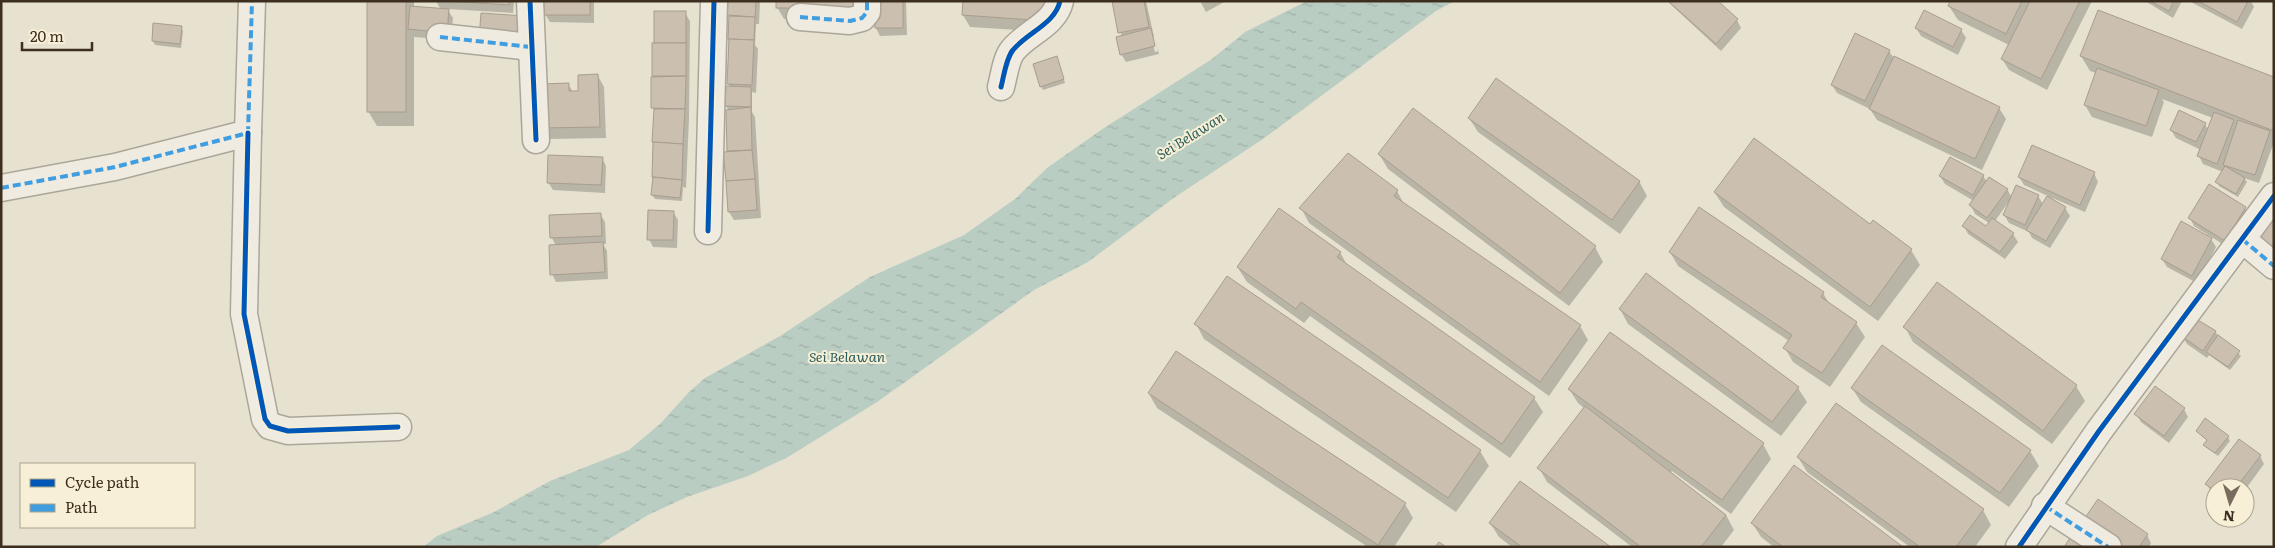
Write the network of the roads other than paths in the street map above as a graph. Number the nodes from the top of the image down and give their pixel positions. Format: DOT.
graph roads {
  1 [pos="252,1"];
  2 [pos="530,1"];
  3 [pos="714,1"];
  4 [pos="867,1"];
  5 [pos="1060,1"];
  6 [pos="800,17"];
  7 [pos="440,37"];
  8 [pos="531,47"];
  9 [pos="1001,87"];
  10 [pos="248,134"];
  11 [pos="536,140"];
  12 [pos="1,188"];
  13 [pos="2274,196"];
  14 [pos="708,231"];
  15 [pos="2242,239"];
  16 [pos="2274,266"];
  17 [pos="398,427"];
  18 [pos="2045,506"];
  19 [pos="2019,547"];
  20 [pos="2108,547"];
  1 -- 10 [label="street"];
  2 -- 8 [label="street"];
  3 -- 14 [label="street"];
  4 -- 6 [label="street"];
  5 -- 9 [label="street"];
  7 -- 8 [label="street"];
  8 -- 11 [label="street"];
  10 -- 12 [label="street"];
  10 -- 17 [label="street"];
  13 -- 15 [label="street"];
  15 -- 16 [label="street"];
  15 -- 18 [label="street"];
  18 -- 19 [label="street"];
  18 -- 20 [label="street"];
}
